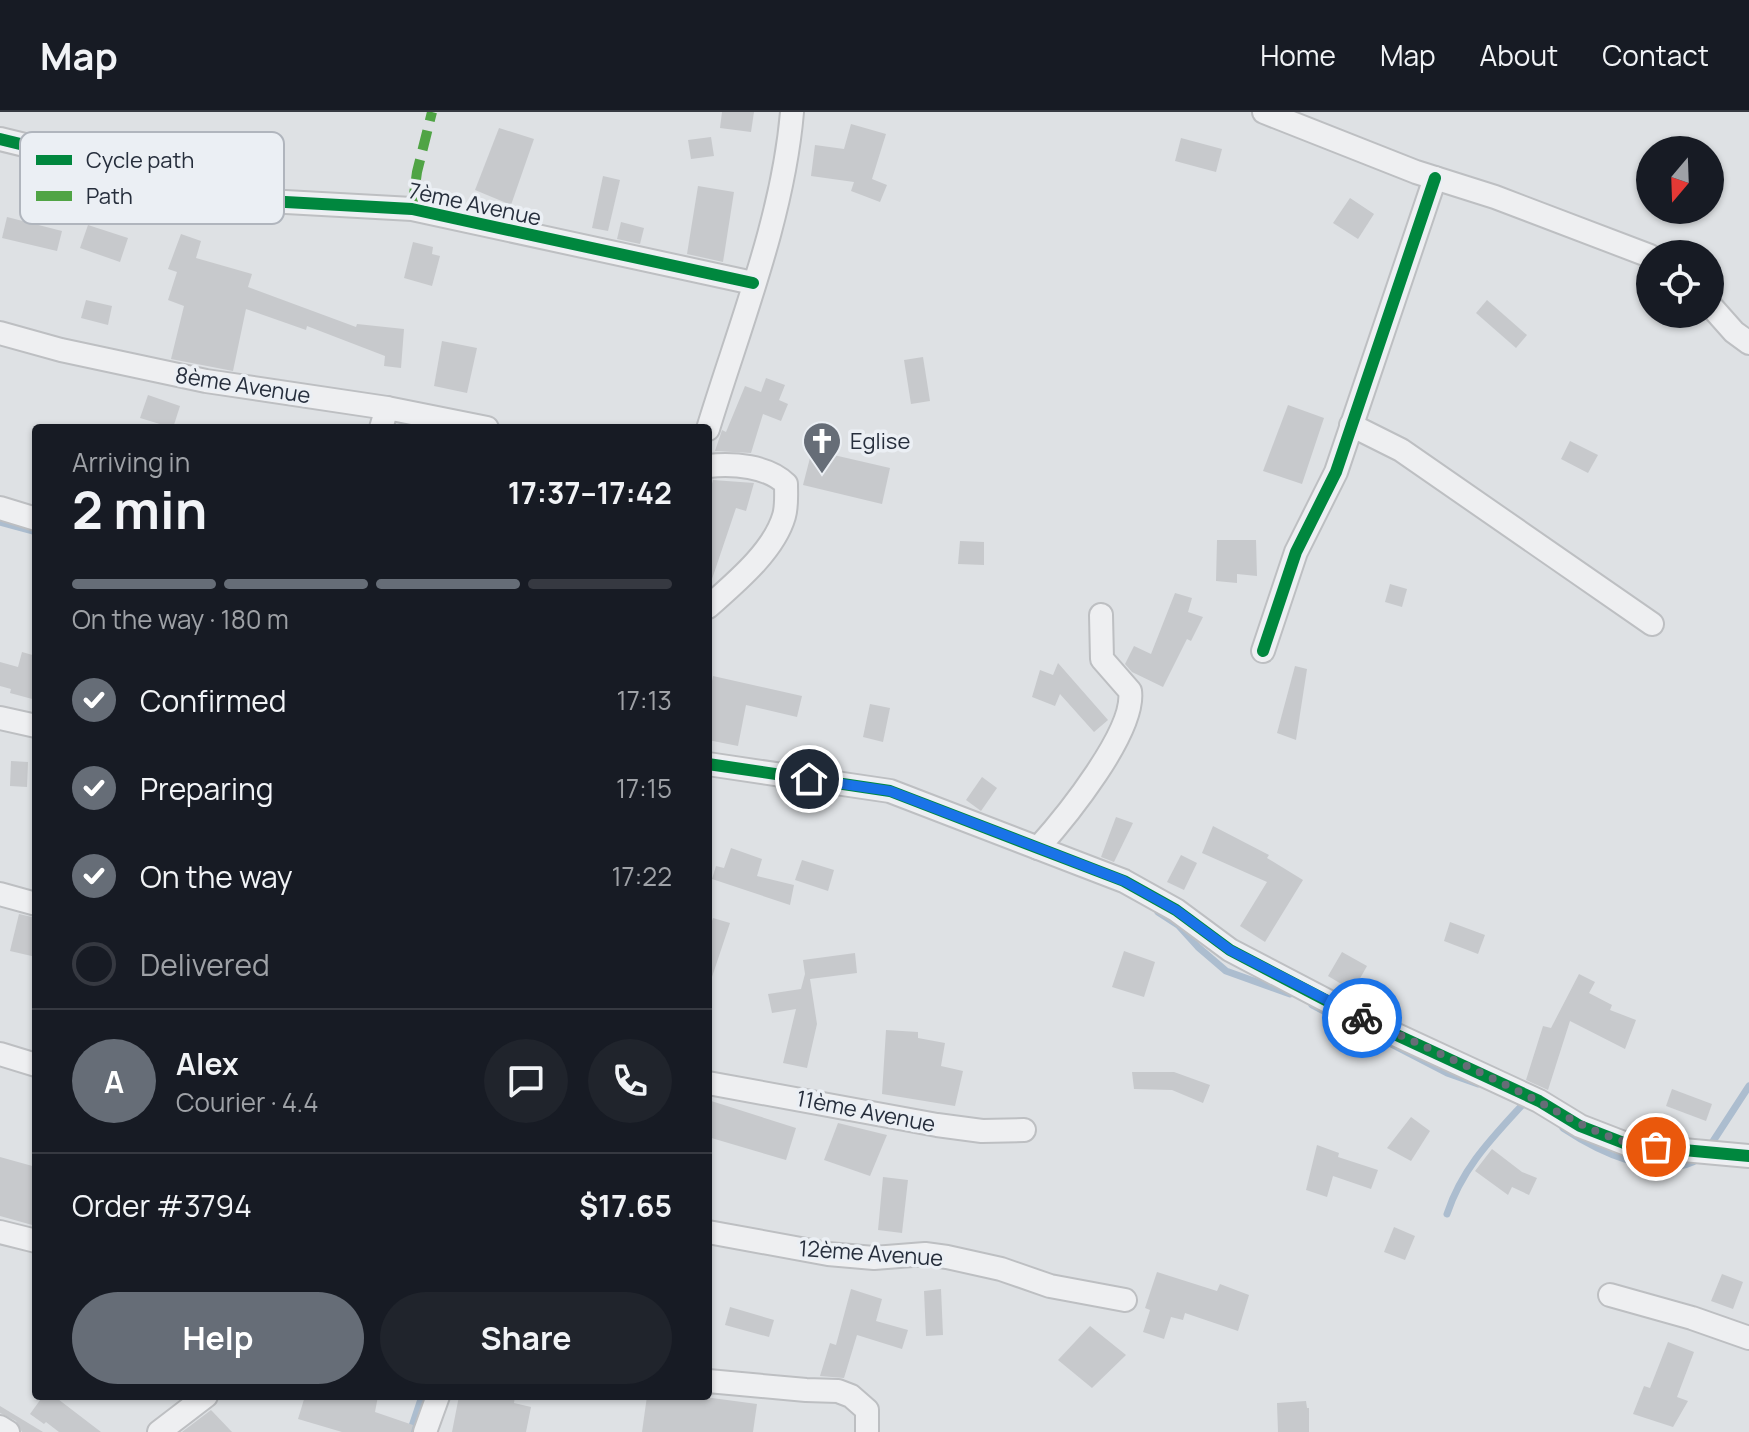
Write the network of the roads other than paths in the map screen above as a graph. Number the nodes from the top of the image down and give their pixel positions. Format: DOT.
graph roads {
  1 [pos="792,112"];
  2 [pos="1264,112"];
  3 [pos="0,139"];
  4 [pos="20,144"];
  5 [pos="1435,178"];
  6 [pos="284,202"];
  7 [pos="1636,251"];
  8 [pos="753,283"];
  9 [pos="1724,321"];
  10 [pos="0,333"];
  11 [pos="1749,343"];
  12 [pos="384,418"];
  13 [pos="446,424"];
  14 [pos="710,424"];
  15 [pos="1351,425"];
  16 [pos="712,466"];
  17 [pos="0,508"];
  18 [pos="32,518"];
  19 [pos="712,603"];
  20 [pos="1101,615"];
  21 [pos="1652,624"];
  22 [pos="1263,651"];
  23 [pos="0,718"];
  24 [pos="32,725"];
  25 [pos="712,765"];
  26 [pos="1038,848"];
  27 [pos="0,894"];
  28 [pos="32,903"];
  29 [pos="0,1054"];
  30 [pos="32,1064"];
  31 [pos="712,1084"];
  32 [pos="1024,1130"];
  33 [pos="1749,1156"];
  34 [pos="0,1232"];
  35 [pos="712,1233"];
  36 [pos="32,1240"];
  37 [pos="1610,1295"];
  38 [pos="1125,1300"];
  39 [pos="1749,1338"];
  40 [pos="712,1381"];
  41 [pos="201,1400"];
  42 [pos="437,1400"];
  43 [pos="0,1427"];
  44 [pos="8,1432"];
  45 [pos="159,1432"];
  46 [pos="425,1432"];
  47 [pos="867,1432"];
  1 -- 8 [label="street"];
  2 -- 5 [label="street"];
  3 -- 4 [label="street, 7ème Avenue"];
  5 -- 7 [label="street"];
  5 -- 15 [label="street"];
  6 -- 8 [label="street, 7ème Avenue"];
  8 -- 14 [label="street"];
  9 -- 11 [label="street"];
  10 -- 12 [label="street, 8ème Avenue"];
  12 -- 13 [label="street, 8ème Avenue"];
  15 -- 21 [label="street"];
  15 -- 22 [label="street"];
  16 -- 19 [label="street"];
  17 -- 18 [label="street"];
  20 -- 26 [label="street"];
  23 -- 24 [label="street"];
  25 -- 26 [label="street"];
  26 -- 33 [label="street"];
  27 -- 28 [label="street"];
  29 -- 30 [label="street"];
  31 -- 32 [label="street, 11ème Avenue"];
  34 -- 36 [label="street"];
  35 -- 38 [label="street, 12ème Avenue"];
  37 -- 39 [label="street"];
  40 -- 47 [label="street"];
  41 -- 45 [label="street"];
  42 -- 46 [label="street"];
  43 -- 44 [label="street"];
}
